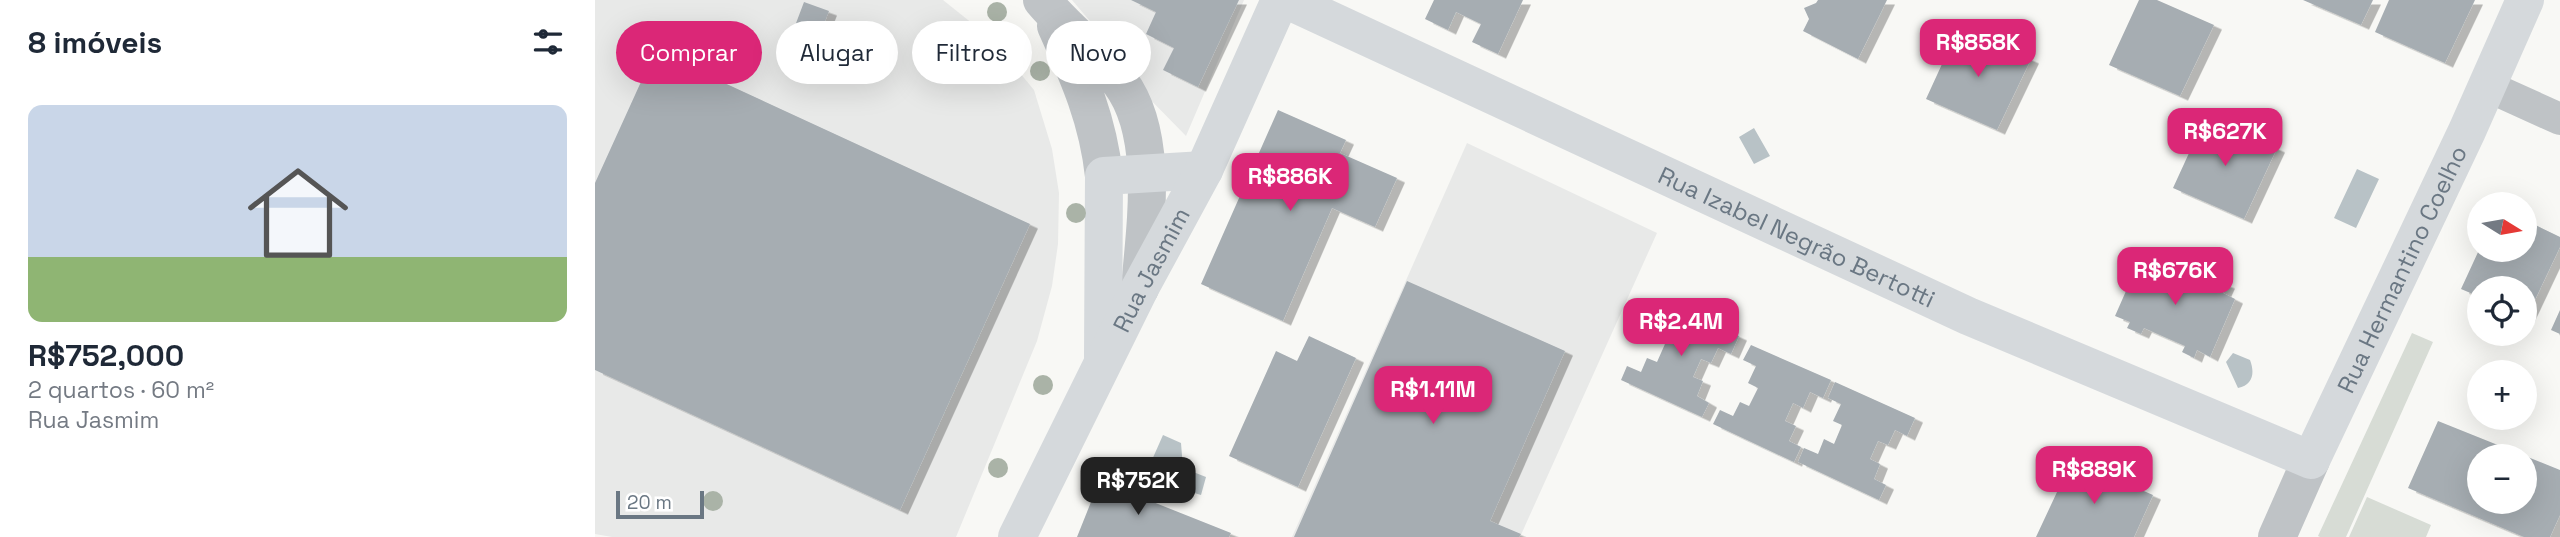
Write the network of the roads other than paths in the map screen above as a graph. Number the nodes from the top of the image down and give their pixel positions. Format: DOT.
graph roads {
  1 [pos="1280,0"];
  2 [pos="1287,0"];
  3 [pos="2525,0"];
  4 [pos="1045,4"];
  5 [pos="2487,86"];
  6 [pos="2560,119"];
  7 [pos="1205,170"];
  8 [pos="1147,173"];
  9 [pos="1104,176"];
  10 [pos="1140,288"];
  11 [pos="1103,365"];
  12 [pos="2311,460"];
  13 [pos="1017,537"];
  14 [pos="2277,537"];
  1 -- 7 [label="main road, Rua Jasmim"];
  2 -- 12 [label="main road, Rua Izabel Negrão Bertotti"];
  3 -- 5 [label="main road, Rua Hermantino Coelho"];
  4 -- 8 [label="street"];
  4 -- 9 [label="street"];
  5 -- 6 [label="street"];
  5 -- 12 [label="main road, Rua Hermantino Coelho"];
  7 -- 8 [label="main road"];
  7 -- 10 [label="main road, Rua Jasmim"];
  8 -- 9 [label="main road"];
  8 -- 10 [label="street"];
  9 -- 11 [label="main road"];
  10 -- 11 [label="main road, Rua Jasmim"];
  11 -- 13 [label="main road, Rua Jasmim"];
  12 -- 14 [label="street, Rua Hermantino Coelho"];
}
